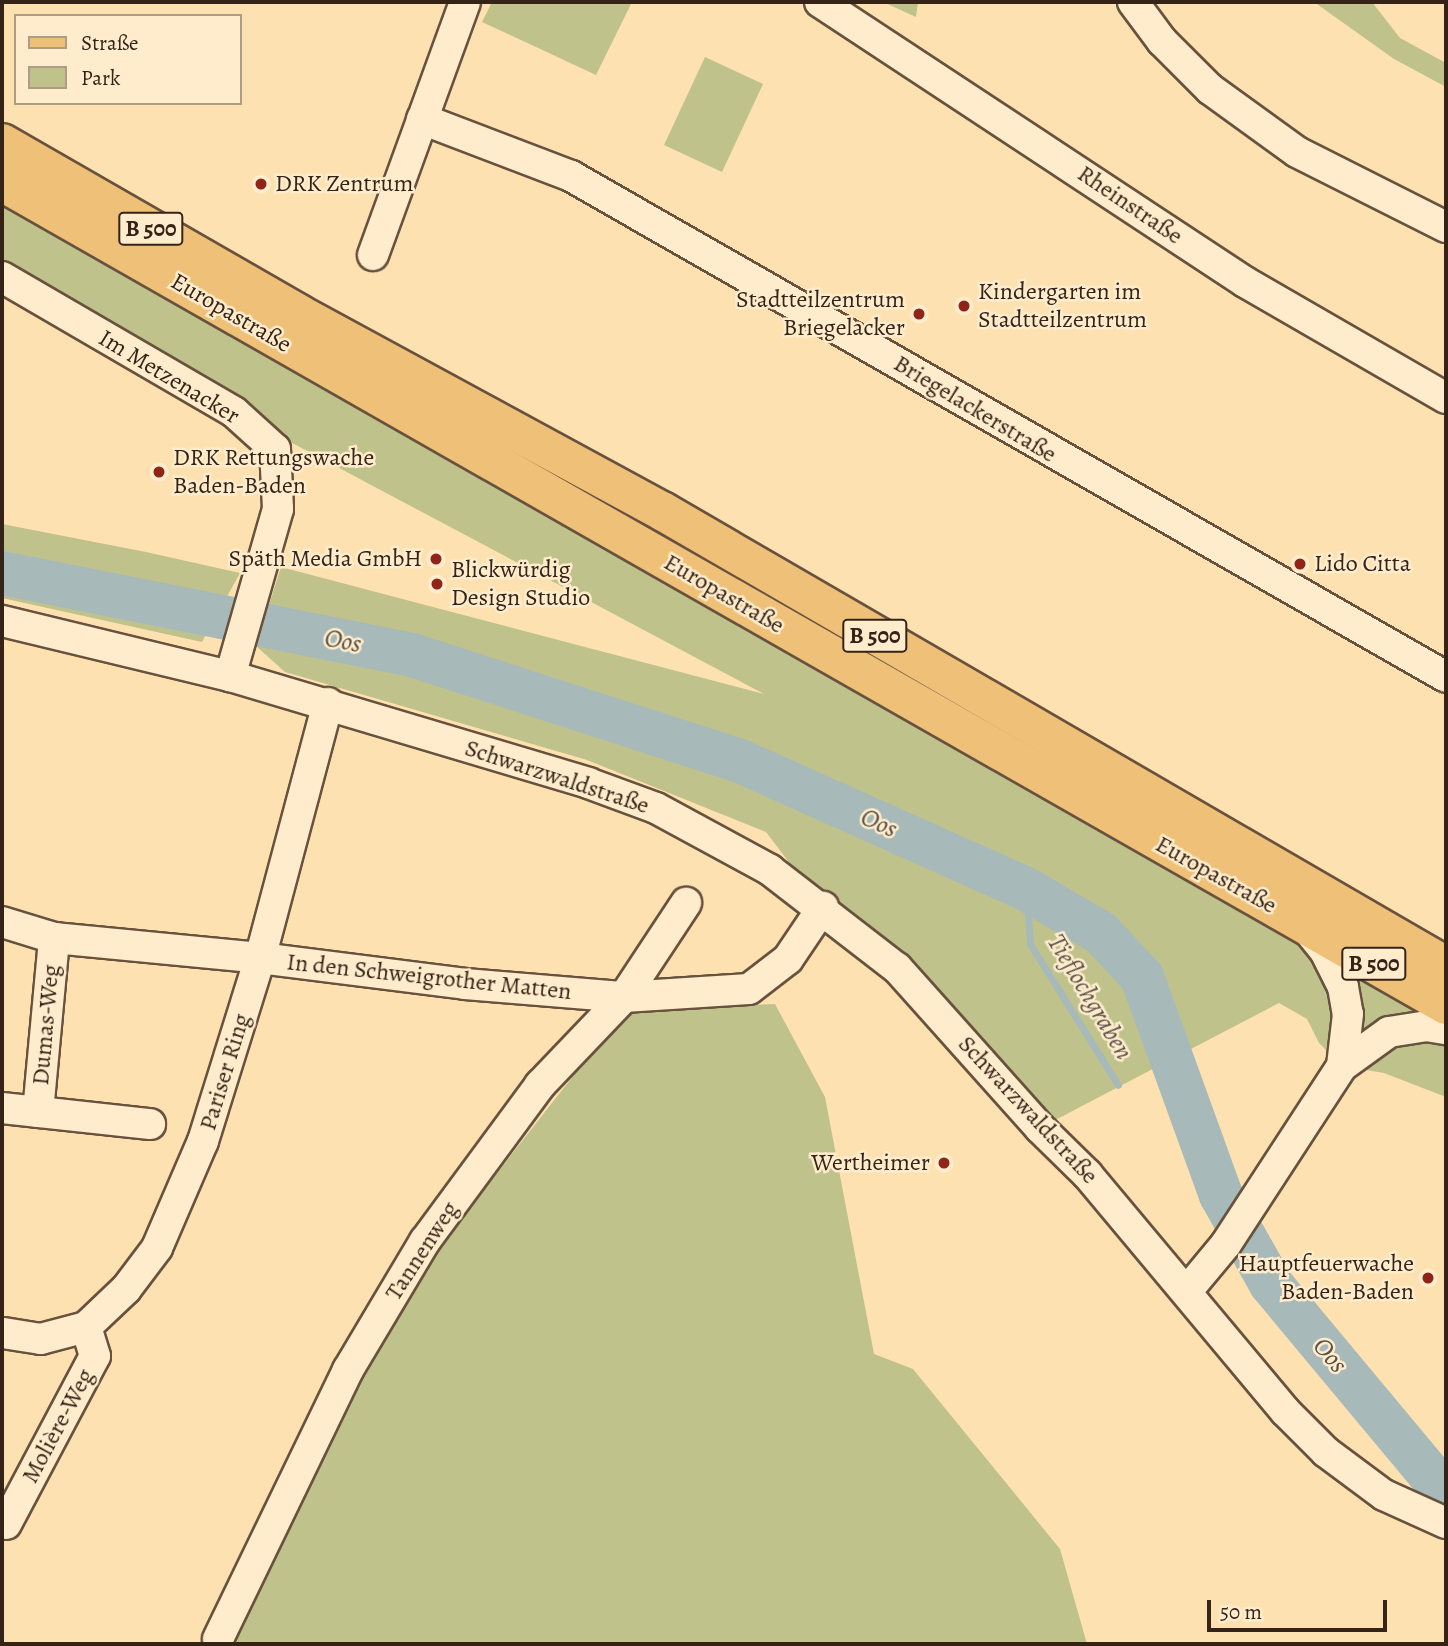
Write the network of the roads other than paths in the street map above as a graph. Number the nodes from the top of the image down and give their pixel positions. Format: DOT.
graph roads {
  1 [pos="465,2"];
  2 [pos="820,2"];
  3 [pos="1133,2"];
  4 [pos="422,119"];
  5 [pos="2,143"];
  6 [pos="2,182"];
  7 [pos="1446,227"];
  8 [pos="373,255"];
  9 [pos="2,277"];
  10 [pos="1446,398"];
  11 [pos="2,621"];
  12 [pos="230,676"];
  13 [pos="1446,677"];
  14 [pos="328,703"];
  15 [pos="686,903"];
  16 [pos="823,907"];
  17 [pos="2,922"];
  18 [pos="1301,922"];
  19 [pos="54,938"];
  20 [pos="261,958"];
  21 [pos="1446,966"];
  22 [pos="624,997"];
  23 [pos="1446,1005"];
  24 [pos="1446,1029"];
  25 [pos="1342,1066"];
  26 [pos="2,1108"];
  27 [pos="38,1112"];
  28 [pos="150,1124"];
  29 [pos="1186,1291"];
  30 [pos="86,1327"];
  31 [pos="2,1333"];
  32 [pos="1443,1522"];
  33 [pos="6,1524"];
  34 [pos="218,1639"];
  1 -- 4 [label="street"];
  2 -- 10 [label="street, Rheinstraße"];
  3 -- 7 [label="street"];
  4 -- 8 [label="street"];
  4 -- 13 [label="street, Briegelackerstraße"];
  5 -- 21 [label="main road, Europastraße / B 500"];
  6 -- 18 [label="main road, Europastraße / B 500"];
  9 -- 12 [label="street, Im Metzenacker"];
  11 -- 12 [label="street, Schwarzwaldstraße"];
  12 -- 14 [label="street, Schwarzwaldstraße"];
  14 -- 16 [label="street, Schwarzwaldstraße"];
  14 -- 20 [label="street, In den Schweigrother Matten"];
  15 -- 22 [label="street, Tannenweg"];
  16 -- 22 [label="street, In den Schweigrother Matten"];
  16 -- 29 [label="street, Schwarzwaldstraße"];
  17 -- 19 [label="street"];
  18 -- 23 [label="main road, Europastraße / B 500"];
  18 -- 25 [label="street"];
  19 -- 20 [label="street"];
  19 -- 27 [label="street, Dumas-Weg"];
  20 -- 22 [label="street, In den Schweigrother Matten"];
  20 -- 30 [label="street, Pariser Ring"];
  22 -- 34 [label="street, Tannenweg"];
  24 -- 25 [label="street"];
  25 -- 29 [label="street"];
  26 -- 27 [label="street"];
  27 -- 28 [label="street"];
  29 -- 32 [label="street, Schwarzwaldstraße"];
  30 -- 31 [label="street, Pariser Ring"];
  30 -- 33 [label="street, Molière-Weg"];
}
